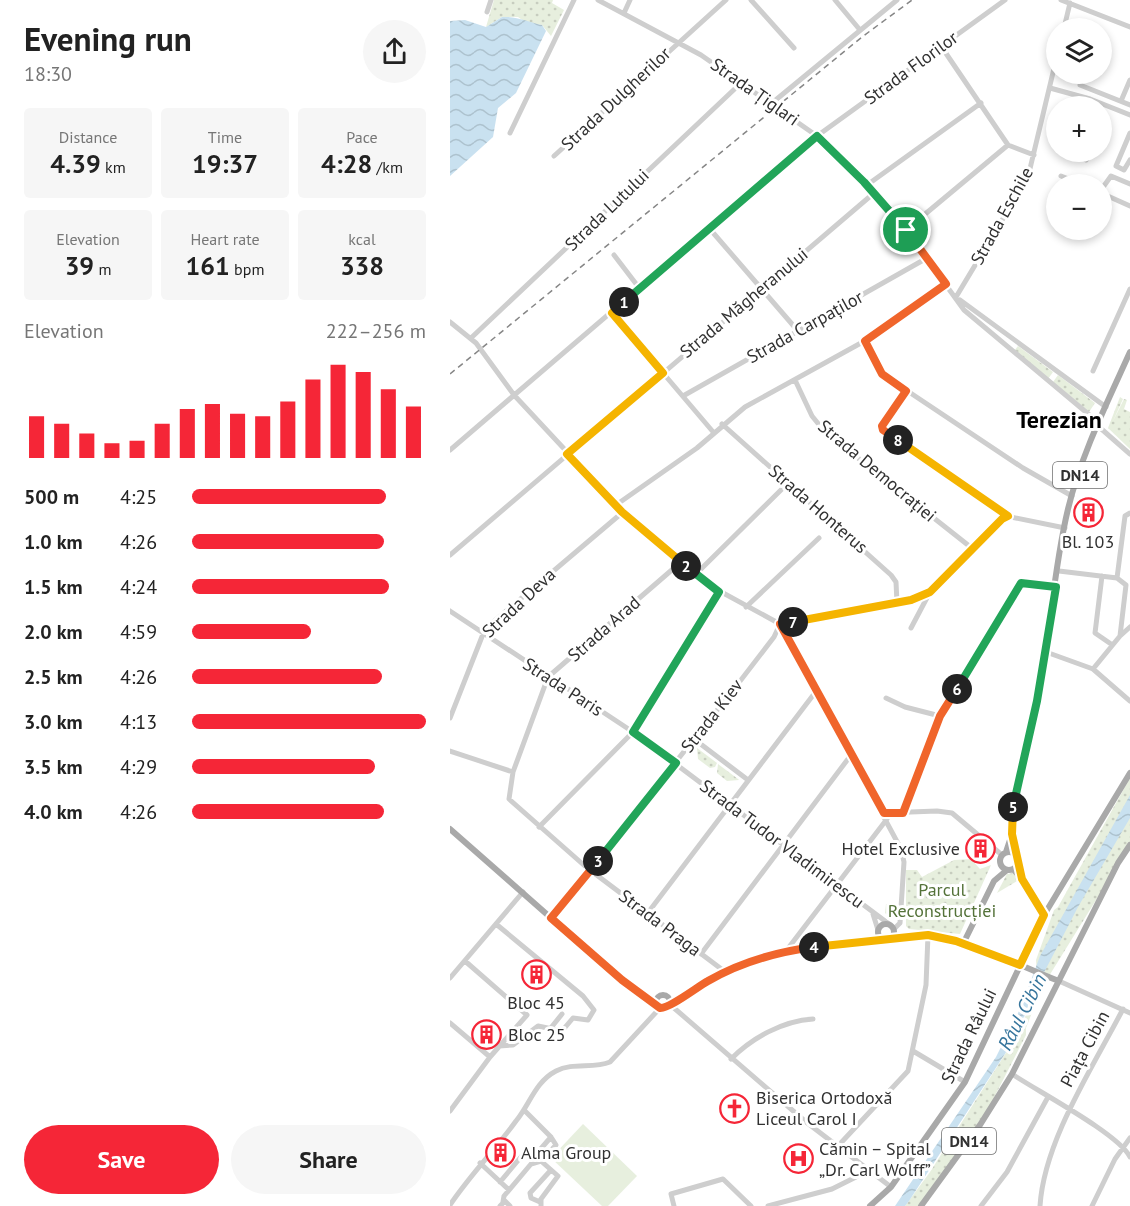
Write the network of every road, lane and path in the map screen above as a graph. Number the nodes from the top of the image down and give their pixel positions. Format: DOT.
graph roads {
  1 [pos="491,0"];
  2 [pos="574,0"];
  3 [pos="598,0"];
  4 [pos="630,0"];
  5 [pos="726,0"];
  6 [pos="751,0"];
  7 [pos="836,0"];
  8 [pos="897,0"];
  9 [pos="1005,0"];
  10 [pos="1061,0"];
  11 [pos="1070,3"];
  12 [pos="487,12"];
  13 [pos="624,13"];
  14 [pos="1066,18"];
  15 [pos="1130,27"];
  16 [pos="860,30"];
  17 [pos="678,42"];
  18 [pos="941,46"];
  19 [pos="794,48"];
  20 [pos="1130,80"];
  21 [pos="742,82"];
  22 [pos="1051,84"];
  23 [pos="1080,84"];
  24 [pos="1050,88"];
  25 [pos="1074,96"];
  26 [pos="1113,98"];
  27 [pos="1121,101"];
  28 [pos="772,103"];
  29 [pos="981,104"];
  30 [pos="1130,105"];
  31 [pos="1112,108"];
  32 [pos="1130,115"];
  33 [pos="510,133"];
  34 [pos="1130,133"];
  35 [pos="817,136"];
  36 [pos="1129,141"];
  37 [pos="1008,145"];
  38 [pos="1034,155"];
  39 [pos="554,156"];
  40 [pos="1130,160"];
  41 [pos="1112,176"];
  42 [pos="1130,184"];
  43 [pos="867,185"];
  44 [pos="874,193"];
  45 [pos="1112,197"];
  46 [pos="1130,206"];
  47 [pos="709,228"];
  48 [pos="906,230"];
  49 [pos="614,255"];
  50 [pos="927,258"];
  51 [pos="946,284"];
  52 [pos="640,289"];
  53 [pos="762,289"];
  54 [pos="1130,289"];
  55 [pos="956,297"];
  56 [pos="612,313"];
  57 [pos="450,322"];
  58 [pos="798,331"];
  59 [pos="471,338"];
  60 [pos="865,341"];
  61 [pos="1130,352"];
  62 [pos="1094,368"];
  63 [pos="663,373"];
  64 [pos="795,380"];
  65 [pos="906,391"];
  66 [pos="514,395"];
  67 [pos="683,396"];
  68 [pos="1106,407"];
  69 [pos="722,424"];
  70 [pos="1099,425"];
  71 [pos="714,433"];
  72 [pos="450,450"];
  73 [pos="567,454"];
  74 [pos="1130,454"];
  75 [pos="788,483"];
  76 [pos="1072,496"];
  77 [pos="616,505"];
  78 [pos="622,512"];
  79 [pos="1130,513"];
  80 [pos="1008,516"];
  81 [pos="1065,528"];
  82 [pos="819,538"];
  83 [pos="973,549"];
  84 [pos="450,555"];
  85 [pos="681,562"];
  86 [pos="1059,571"];
  87 [pos="696,574"];
  88 [pos="1102,576"];
  89 [pos="1117,578"];
  90 [pos="1128,585"];
  91 [pos="1056,587"];
  92 [pos="719,592"];
  93 [pos="930,592"];
  94 [pos="897,603"];
  95 [pos="746,608"];
  96 [pos="450,611"];
  97 [pos="780,624"];
  98 [pos="1130,627"];
  99 [pos="911,628"];
  100 [pos="481,633"];
  101 [pos="1120,636"];
  102 [pos="1111,644"];
  103 [pos="1046,652"];
  104 [pos="1093,669"];
  105 [pos="548,677"];
  106 [pos="817,690"];
  107 [pos="886,698"];
  108 [pos="1130,701"];
  109 [pos="940,716"];
  110 [pos="450,718"];
  111 [pos="633,732"];
  112 [pos="694,739"];
  113 [pos="450,751"];
  114 [pos="851,755"];
  115 [pos="676,763"];
  116 [pos="513,772"];
  117 [pos="1130,773"];
  118 [pos="748,780"];
  119 [pos="730,804"];
  120 [pos="903,813"];
  121 [pos="886,816"];
  122 [pos="538,827"];
  123 [pos="450,831"];
  124 [pos="1012,834"];
  125 [pos="1130,845"];
  126 [pos="783,846"];
  127 [pos="1004,854"];
  128 [pos="1017,857"];
  129 [pos="1010,869"];
  130 [pos="590,871"];
  131 [pos="1022,879"];
  132 [pos="836,886"];
  133 [pos="523,892"];
  134 [pos="870,911"];
  135 [pos="647,914"];
  136 [pos="1044,915"];
  137 [pos="551,918"];
  138 [pos="496,924"];
  139 [pos="892,927"];
  140 [pos="878,932"];
  141 [pos="912,935"];
  142 [pos="928,935"];
  143 [pos="887,940"];
  144 [pos="861,941"];
  145 [pos="963,944"];
  146 [pos="786,951"];
  147 [pos="701,954"];
  148 [pos="465,961"];
  149 [pos="1023,967"];
  150 [pos="724,971"];
  151 [pos="450,978"];
  152 [pos="1056,980"];
  153 [pos="689,992"];
  154 [pos="639,993"];
  155 [pos="662,995"];
  156 [pos="668,1006"];
  157 [pos="658,1007"];
  158 [pos="1123,1009"];
  159 [pos="1130,1013"];
  160 [pos="562,1014"];
  161 [pos="527,1015"];
  162 [pos="813,1019"];
  163 [pos="450,1023"];
  164 [pos="538,1026"];
  165 [pos="550,1029"];
  166 [pos="499,1046"];
  167 [pos="913,1051"];
  168 [pos="490,1057"];
  169 [pos="731,1059"];
  170 [pos="1012,1074"];
  171 [pos="965,1082"];
  172 [pos="1048,1097"];
  173 [pos="450,1098"];
  174 [pos="456,1102"];
  175 [pos="450,1110"];
  176 [pos="524,1110"];
  177 [pos="1069,1110"];
  178 [pos="551,1137"];
  179 [pos="1130,1138"];
  180 [pos="838,1146"];
  181 [pos="1123,1147"];
  182 [pos="1130,1157"];
  183 [pos="541,1161"];
  184 [pos="480,1163"];
  185 [pos="551,1170"];
  186 [pos="870,1170"];
  187 [pos="500,1182"];
  188 [pos="891,1187"];
  189 [pos="509,1190"];
  190 [pos="501,1204"];
  191 [pos="541,1204"];
  192 [pos="450,1205"];
  193 [pos="510,1206"];
  194 [pos="674,1206"];
  195 [pos="751,1206"];
  196 [pos="768,1206"];
  197 [pos="870,1206"];
  198 [pos="921,1206"];
  199 [pos="981,1206"];
  200 [pos="1040,1206"];
  201 [pos="1092,1206"];
  1 -- 12 [label="street"];
  2 -- 33 [label="street"];
  3 -- 13 [label="street, Strada Țiglari"];
  4 -- 13 [label="street"];
  5 -- 17 [label="street, Strada Dulgherilor"];
  6 -- 19 [label="street"];
  7 -- 16 [label="street"];
  8 -- 16 [label="street"];
  9 -- 18 [label="street, Strada Florilor"];
  10 -- 11 [label="street"];
  11 -- 14 [label="street"];
  11 -- 15 [label="street"];
  13 -- 17 [label="street, Strada Țiglari"];
  16 -- 28 [label="street"];
  17 -- 21 [label="street, Strada Țiglari"];
  17 -- 39 [label="street, Strada Dulgherilor"];
  18 -- 29 [label="street"];
  18 -- 35 [label="street, Strada Florilor"];
  20 -- 27 [label="street"];
  21 -- 28 [label="street, Strada Țiglari"];
  21 -- 59 [label="street, Strada Lutului"];
  22 -- 24 [label="street, Strada Eschile"];
  23 -- 26 [label="street"];
  24 -- 25 [label="street"];
  24 -- 38 [label="street, Strada Eschile"];
  26 -- 27 [label="street"];
  27 -- 30 [label="street"];
  28 -- 35 [label="street, Strada Țiglari"];
  29 -- 37 [label="street"];
  29 -- 43 [label="street"];
  31 -- 32 [label="street"];
  34 -- 36 [label="street"];
  35 -- 43 [label="street, Strada Țiglari"];
  35 -- 47 [label="street, Strada Florilor"];
  36 -- 40 [label="street"];
  37 -- 38 [label="street"];
  37 -- 48 [label="street"];
  38 -- 55 [label="street, Strada Eschile"];
  41 -- 42 [label="street"];
  43 -- 44 [label="street, Strada Țiglari"];
  44 -- 48 [label="street, Strada Țiglari"];
  44 -- 53 [label="street, Strada Măgheranului"];
  45 -- 46 [label="street"];
  47 -- 52 [label="street, Strada Florilor"];
  47 -- 53 [label="street"];
  48 -- 50 [label="street, Strada Țiglari"];
  49 -- 52 [label="street"];
  50 -- 51 [label="street, Strada Țiglari"];
  50 -- 58 [label="street, Strada Carpaților"];
  51 -- 55 [label="street, Strada Țiglari"];
  51 -- 60 [label="street"];
  52 -- 56 [label="street, Strada Florilor"];
  53 -- 58 [label="street"];
  53 -- 63 [label="street, Strada Măgheranului"];
  54 -- 62 [label="street"];
  55 -- 68 [label="street, Strada Țiglari"];
  55 -- 70 [label="street, Strada Țiglari"];
  56 -- 63 [label="street"];
  56 -- 66 [label="street, Strada Florilor"];
  57 -- 59 [label="street"];
  58 -- 67 [label="street, Strada Carpaților"];
  59 -- 66 [label="street"];
  60 -- 64 [label="street"];
  60 -- 65 [label="street"];
  61 -- 68 [label="main road, DN14"];
  63 -- 67 [label="street"];
  63 -- 73 [label="street, Strada Măgheranului"];
  64 -- 69 [label="street"];
  64 -- 83 [label="street, Strada Democrației"];
  65 -- 76 [label="street"];
  65 -- 80 [label="street"];
  66 -- 72 [label="street, Strada Florilor"];
  66 -- 73 [label="street"];
  67 -- 71 [label="street"];
  68 -- 70 [label="main road, DN14"];
  69 -- 71 [label="street"];
  69 -- 75 [label="street, Strada Honterus"];
  70 -- 74 [label="street, Strada Țiglari"];
  70 -- 76 [label="main road, DN14"];
  71 -- 77 [label="street"];
  73 -- 77 [label="street"];
  73 -- 84 [label="street, Strada Măgheranului"];
  75 -- 87 [label="street"];
  75 -- 94 [label="street, Strada Honterus"];
  76 -- 81 [label="main road, DN14"];
  77 -- 78 [label="street"];
  78 -- 85 [label="street"];
  78 -- 100 [label="street, Strada Deva"];
  79 -- 89 [label="street"];
  80 -- 81 [label="street"];
  80 -- 83 [label="street"];
  81 -- 86 [label="main road, DN14"];
  82 -- 95 [label="street"];
  83 -- 93 [label="street"];
  85 -- 87 [label="street"];
  85 -- 105 [label="street, Strada Arad"];
  86 -- 88 [label="street"];
  86 -- 91 [label="main road, DN14"];
  87 -- 92 [label="street"];
  88 -- 89 [label="street"];
  88 -- 102 [label="street"];
  89 -- 90 [label="street"];
  90 -- 101 [label="street"];
  91 -- 103 [label="main road, DN14"];
  91 -- 109 [label="street"];
  92 -- 95 [label="street"];
  92 -- 111 [label="street"];
  93 -- 94 [label="street"];
  93 -- 99 [label="street"];
  94 -- 97 [label="street"];
  95 -- 97 [label="street"];
  96 -- 100 [label="street, Strada Paris"];
  97 -- 106 [label="street"];
  97 -- 112 [label="street, Strada Kiev"];
  98 -- 101 [label="street"];
  100 -- 105 [label="street, Strada Paris"];
  100 -- 110 [label="street, Strada Deva"];
  101 -- 102 [label="street"];
  102 -- 104 [label="street"];
  103 -- 104 [label="street"];
  103 -- 124 [label="main road, DN14"];
  104 -- 108 [label="street"];
  105 -- 111 [label="street, Strada Paris"];
  105 -- 116 [label="street, Strada Arad"];
  106 -- 114 [label="street"];
  106 -- 118 [label="street"];
  107 -- 109 [label="street"];
  109 -- 120 [label="street"];
  111 -- 115 [label="street, Strada Paris"];
  111 -- 122 [label="street"];
  112 -- 115 [label="street, Strada Kiev"];
  112 -- 118 [label="street"];
  113 -- 116 [label="street"];
  114 -- 121 [label="street"];
  114 -- 126 [label="street"];
  115 -- 119 [label="street, Strada Tudor Vladimirescu"];
  115 -- 130 [label="street, Strada Kiev"];
  116 -- 122 [label="street, Strada Praga"];
  117 -- 136 [label="main road, Strada Râului / DN14"];
  118 -- 119 [label="street"];
  119 -- 126 [label="street, Strada Tudor Vladimirescu"];
  119 -- 135 [label="street"];
  120 -- 121 [label="street"];
  120 -- 127 [label="street"];
  121 -- 132 [label="street"];
  121 -- 139 [label="street"];
  122 -- 130 [label="street, Strada Praga"];
  123 -- 133 [label="main road"];
  124 -- 127 [label="main road, DN14"];
  124 -- 128 [label="main road, DN14"];
  125 -- 152 [label="main road, DN14"];
  126 -- 132 [label="street, Strada Tudor Vladimirescu"];
  126 -- 147 [label="street"];
  127 -- 128 [label="main road"];
  127 -- 129 [label="main road, DN14"];
  128 -- 129 [label="main road"];
  128 -- 131 [label="main road, DN14"];
  129 -- 131 [label="main road, DN14"];
  129 -- 145 [label="main road"];
  130 -- 135 [label="street, Strada Praga"];
  130 -- 137 [label="street, Strada Kiev"];
  131 -- 136 [label="main road, DN14"];
  132 -- 134 [label="street, Strada Tudor Vladimirescu"];
  132 -- 146 [label="street"];
  133 -- 137 [label="main road"];
  133 -- 138 [label="street"];
  134 -- 139 [label="street, Strada Tudor Vladimirescu"];
  134 -- 140 [label="street"];
  135 -- 147 [label="street, Strada Praga"];
  136 -- 149 [label="main road, Strada Râului / DN14"];
  137 -- 154 [label="main road"];
  138 -- 148 [label="street"];
  138 -- 165 [label="street"];
  139 -- 140 [label="main road"];
  139 -- 141 [label="main road"];
  139 -- 143 [label="main road"];
  140 -- 143 [label="main road"];
  140 -- 144 [label="main road"];
  141 -- 142 [label="main road, Piața Cibin"];
  141 -- 143 [label="main road"];
  142 -- 145 [label="main road, Piața Cibin"];
  142 -- 167 [label="street"];
  143 -- 144 [label="main road"];
  144 -- 146 [label="main road"];
  145 -- 149 [label="main road, Piața Cibin"];
  146 -- 150 [label="main road"];
  147 -- 150 [label="street, Strada Praga"];
  148 -- 151 [label="street"];
  148 -- 161 [label="street"];
  149 -- 152 [label="main road, Piața Cibin"];
  149 -- 171 [label="main road, Strada Râului / DN14"];
  150 -- 153 [label="main road"];
  152 -- 158 [label="street, Piața Cibin"];
  152 -- 170 [label="main road, DN14"];
  153 -- 155 [label="main road"];
  153 -- 156 [label="main road"];
  154 -- 155 [label="main road"];
  154 -- 157 [label="main road"];
  155 -- 156 [label="main road"];
  155 -- 157 [label="main road"];
  156 -- 157 [label="main road"];
  156 -- 169 [label="street"];
  157 -- 176 [label="street"];
  158 -- 159 [label="street"];
  158 -- 177 [label="street, Piața Cibin"];
  160 -- 165 [label="street"];
  161 -- 164 [label="street"];
  161 -- 166 [label="street"];
  162 -- 169 [label="street"];
  163 -- 168 [label="street"];
  164 -- 165 [label="street"];
  164 -- 166 [label="street"];
  166 -- 168 [label="street"];
  167 -- 171 [label="street"];
  167 -- 180 [label="street"];
  168 -- 174 [label="street"];
  169 -- 180 [label="street"];
  170 -- 172 [label="street, Piața Cibin"];
  170 -- 198 [label="main road, DN14"];
  171 -- 188 [label="main road, Strada Râului / DN14"];
  172 -- 177 [label="street, Piața Cibin"];
  172 -- 199 [label="street"];
  173 -- 174 [label="street"];
  174 -- 175 [label="street"];
  176 -- 178 [label="street"];
  176 -- 184 [label="street"];
  177 -- 181 [label="street"];
  177 -- 200 [label="street"];
  178 -- 183 [label="street"];
  178 -- 187 [label="street"];
  179 -- 181 [label="street"];
  180 -- 186 [label="street"];
  181 -- 182 [label="street"];
  181 -- 201 [label="street"];
  183 -- 185 [label="street"];
  183 -- 189 [label="street"];
  184 -- 187 [label="street"];
  184 -- 192 [label="street"];
  185 -- 191 [label="street"];
  185 -- 191 [label="street"];
  186 -- 188 [label="street"];
  186 -- 196 [label="street"];
  187 -- 189 [label="street"];
  188 -- 197 [label="main road, Strada Râului / DN14"];
  189 -- 190 [label="street"];
  190 -- 193 [label="street"];
  194 -- 195 [label="street"];
}
